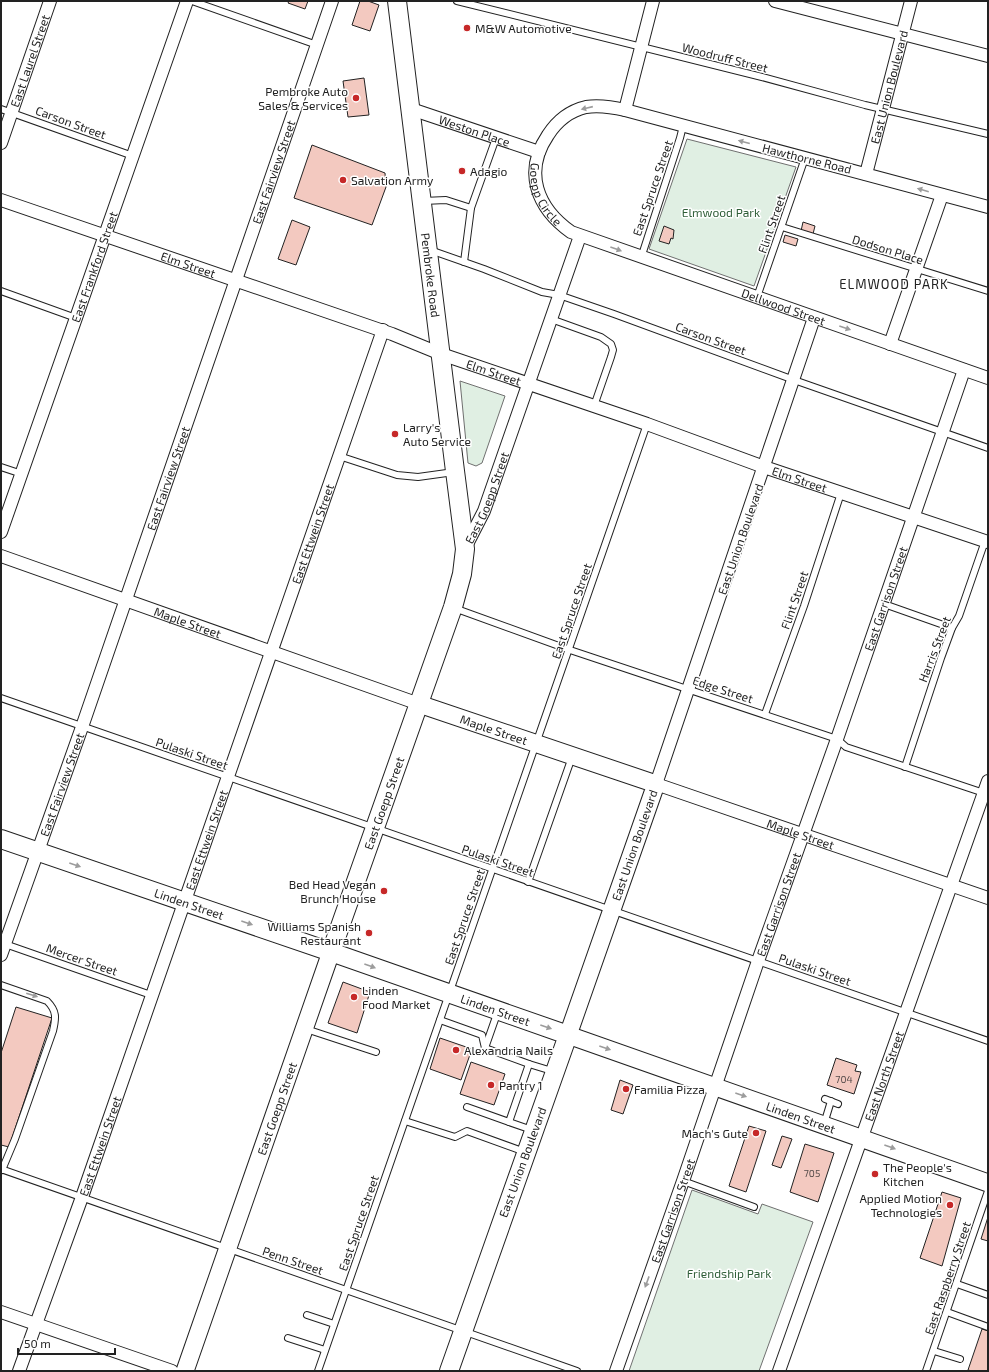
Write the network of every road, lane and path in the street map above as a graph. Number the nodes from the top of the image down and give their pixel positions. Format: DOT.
graph roads {
  1 [pos="50,1"];
  2 [pos="187,1"];
  3 [pos="192,1"];
  4 [pos="332,1"];
  5 [pos="397,1"];
  6 [pos="457,1"];
  7 [pos="653,1"];
  8 [pos="775,1"];
  9 [pos="910,1"];
  10 [pos="902,34"];
  11 [pos="317,45"];
  12 [pos="642,48"];
  13 [pos="988,56"];
  14 [pos="883,107"];
  15 [pos="411,109"];
  16 [pos="625,110"];
  17 [pos="6,111"];
  18 [pos="683,126"];
  19 [pos="988,134"];
  20 [pos="496,138"];
  21 [pos="1,143"];
  22 [pos="539,152"];
  23 [pos="133,156"];
  24 [pos="805,158"];
  25 [pos="866,174"];
  26 [pos="942,195"];
  27 [pos="1,200"];
  28 [pos="422,201"];
  29 [pos="988,207"];
  30 [pos="471,208"];
  31 [pos="782,227"];
  32 [pos="105,235"];
  33 [pos="580,236"];
  34 [pos="427,249"];
  35 [pos="641,258"];
  36 [pos="464,262"];
  37 [pos="916,270"];
  38 [pos="236,281"];
  39 [pos="1,291"];
  40 [pos="988,291"];
  41 [pos="559,295"];
  42 [pos="758,297"];
  43 [pos="76,318"];
  44 [pos="814,318"];
  45 [pos="551,320"];
  46 [pos="383,330"];
  47 [pos="890,344"];
  48 [pos="441,354"];
  49 [pos="964,370"];
  50 [pos="988,378"];
  51 [pos="794,380"];
  52 [pos="528,383"];
  53 [pos="594,406"];
  54 [pos="647,424"];
  55 [pos="943,432"];
  56 [pos="988,448"];
  57 [pos="339,456"];
  58 [pos="1,467"];
  59 [pos="764,467"];
  60 [pos="455,471"];
  61 [pos="22,474"];
  62 [pos="841,493"];
  63 [pos="914,517"];
  64 [pos="1,532"];
  65 [pos="987,541"];
  66 [pos="465,549"];
  67 [pos="1,556"];
  68 [pos="125,599"];
  69 [pos="884,604"];
  70 [pos="453,607"];
  71 [pos="952,628"];
  72 [pos="570,650"];
  73 [pos="271,652"];
  74 [pos="688,689"];
  75 [pos="1,698"];
  76 [pos="419,704"];
  77 [pos="765,714"];
  78 [pos="82,727"];
  79 [pos="838,739"];
  80 [pos="537,743"];
  81 [pos="572,755"];
  82 [pos="904,767"];
  83 [pos="228,777"];
  84 [pos="988,781"];
  85 [pos="656,784"];
  86 [pos="984,793"];
  87 [pos="375,829"];
  88 [pos="804,836"];
  89 [pos="1,839"];
  90 [pos="38,853"];
  91 [pos="492,870"];
  92 [pos="528,882"];
  93 [pos="951,885"];
  94 [pos="988,898"];
  95 [pos="184,902"];
  96 [pos="612,911"];
  97 [pos="3,949"];
  98 [pos="331,952"];
  99 [pos="758,961"];
  100 [pos="1,985"];
  101 [pos="449,994"];
  102 [pos="151,995"];
  103 [pos="498,1011"];
  104 [pos="906,1012"];
  105 [pos="440,1020"];
  106 [pos="304,1028"];
  107 [pos="568,1035"];
  108 [pos="988,1041"];
  109 [pos="485,1048"];
  110 [pos="376,1052"];
  111 [pos="529,1064"];
  112 [pos="554,1072"];
  113 [pos="715,1086"];
  114 [pos="825,1099"];
  115 [pos="831,1101"];
  116 [pos="838,1104"];
  117 [pos="467,1107"];
  118 [pos="405,1121"];
  119 [pos="509,1122"];
  120 [pos="824,1124"];
  121 [pos="534,1131"];
  122 [pos="862,1137"];
  123 [pos="526,1152"];
  124 [pos="2,1170"];
  125 [pos="683,1181"];
  126 [pos="988,1183"];
  127 [pos="988,1191"];
  128 [pos="82,1197"];
  129 [pos="754,1207"];
  130 [pos="227,1249"];
  131 [pos="956,1284"];
  132 [pos="346,1291"];
  133 [pos="988,1295"];
  134 [pos="1,1312"];
  135 [pos="947,1312"];
  136 [pos="307,1315"];
  137 [pos="36,1324"];
  138 [pos="334,1324"];
  139 [pos="988,1327"];
  140 [pos="462,1331"];
  141 [pos="288,1338"];
  142 [pos="325,1350"];
  143 [pos="934,1350"];
  144 [pos="960,1360"];
  145 [pos="19,1371"];
  146 [pos="172,1371"];
  147 [pos="185,1371"];
  148 [pos="318,1371"];
  149 [pos="449,1371"];
  150 [pos="577,1371"];
  151 [pos="616,1371"];
  152 [pos="779,1371"];
  153 [pos="926,1371"];
  1 -- 17 [label="street, East Laurel Street"];
  2 -- 23 [label="street, East Frankford Street"];
  3 -- 11 [label="lane"];
  4 -- 11 [label="street, East Fairview Street"];
  5 -- 15 [label="main road, Pembroke Road"];
  6 -- 12 [label="lane, Woodruff Street"];
  7 -- 12 [label="street"];
  8 -- 10 [label="street"];
  9 -- 10 [label="street, East Union Boulevard"];
  10 -- 13 [label="street"];
  10 -- 14 [label="street, East Union Boulevard"];
  11 -- 38 [label="street, East Fairview Street"];
  12 -- 14 [label="lane, Woodruff Street"];
  12 -- 16 [label="street"];
  14 -- 19 [label="lane, Woodruff Street"];
  14 -- 25 [label="street, East Union Boulevard"];
  15 -- 20 [label="street, Weston Place"];
  15 -- 28 [label="main road, Pembroke Road"];
  16 -- 18 [label="street, Hawthorne Road"];
  16 -- 22 [label="street, Goepp Circle, one-way"];
  17 -- 21 [label="street, East Laurel Street"];
  17 -- 23 [label="lane, Carson Street"];
  24 -- 18 [label="street, Hawthorne Road, one-way"];
  18 -- 35 [label="lane, East Spruce Street"];
  20 -- 22 [label="street, Weston Place"];
  20 -- 30 [label="lane"];
  22 -- 33 [label="street, Goepp Circle"];
  23 -- 32 [label="street, East Frankford Street"];
  24 -- 25 [label="street, Hawthorne Road"];
  24 -- 31 [label="lane, Flint Street"];
  26 -- 25 [label="street, Hawthorne Road, one-way"];
  26 -- 29 [label="street, Hawthorne Road"];
  26 -- 37 [label="street"];
  27 -- 32 [label="street, Elm Street"];
  28 -- 30 [label="lane"];
  28 -- 34 [label="main road, Pembroke Road"];
  30 -- 36 [label="lane"];
  31 -- 37 [label="lane, Dodson Place"];
  31 -- 42 [label="lane, Flint Street"];
  32 -- 38 [label="street, Elm Street"];
  32 -- 43 [label="street, East Frankford Street"];
  33 -- 35 [label="street, Dellwood Street, one-way"];
  33 -- 41 [label="street, East Goepp Street"];
  34 -- 36 [label="lane, Carson Street"];
  34 -- 48 [label="main road, Pembroke Road"];
  35 -- 42 [label="street, Dellwood Street"];
  36 -- 41 [label="lane, Carson Street"];
  37 -- 40 [label="lane, Dodson Place"];
  37 -- 47 [label="street"];
  38 -- 46 [label="street, Elm Street"];
  38 -- 68 [label="street, East Fairview Street"];
  39 -- 43 [label="lane"];
  41 -- 45 [label="street, East Goepp Street"];
  41 -- 51 [label="lane, Carson Street"];
  42 -- 44 [label="street, Dellwood Street"];
  43 -- 61 [label="street, East Frankford Street"];
  44 -- 47 [label="street, Dellwood Street, one-way"];
  44 -- 51 [label="street, East Union Boulevard"];
  45 -- 52 [label="street, East Goepp Street"];
  45 -- 53 [label="lane"];
  46 -- 48 [label="street, Elm Street"];
  46 -- 57 [label="street, East Ettwein Street"];
  47 -- 49 [label="street, Dellwood Street"];
  48 -- 52 [label="street, Elm Street"];
  48 -- 60 [label="main road, Pembroke Road"];
  49 -- 50 [label="street, Dellwood Street"];
  49 -- 55 [label="street, East Garrison Street"];
  51 -- 55 [label="lane, Carson Street"];
  51 -- 59 [label="street, East Union Boulevard"];
  52 -- 53 [label="street, Elm Street"];
  52 -- 66 [label="street, East Goepp Street"];
  53 -- 54 [label="street, Elm Street"];
  54 -- 59 [label="street, Elm Street"];
  54 -- 72 [label="lane, East Spruce Street"];
  55 -- 56 [label="lane, Carson Street"];
  55 -- 63 [label="street, East Garrison Street"];
  57 -- 60 [label="lane"];
  57 -- 73 [label="street, East Ettwein Street"];
  58 -- 61 [label="lane"];
  59 -- 62 [label="street, Elm Street"];
  59 -- 74 [label="street, East Union Boulevard"];
  60 -- 66 [label="main road, Pembroke Road"];
  61 -- 64 [label="street, East Frankford Street"];
  62 -- 63 [label="street, Elm Street"];
  62 -- 77 [label="lane, Flint Street"];
  63 -- 65 [label="street, Elm Street"];
  63 -- 69 [label="street, East Garrison Street"];
  65 -- 71 [label="lane, Harris Street"];
  66 -- 70 [label="main road, East Goepp Street"];
  67 -- 68 [label="street, Maple Street"];
  68 -- 73 [label="street, Maple Street"];
  68 -- 78 [label="street, East Fairview Street"];
  69 -- 71 [label="lane"];
  69 -- 79 [label="street, East Garrison Street"];
  70 -- 72 [label="lane, Edge Street"];
  70 -- 76 [label="main road, East Goepp Street"];
  71 -- 82 [label="lane, Harris Street"];
  72 -- 74 [label="lane, Edge Street"];
  72 -- 80 [label="lane, East Spruce Street"];
  73 -- 76 [label="street, Maple Street"];
  73 -- 83 [label="street, East Ettwein Street"];
  74 -- 77 [label="lane, Edge Street"];
  74 -- 85 [label="street, East Union Boulevard"];
  75 -- 78 [label="lane, Pulaski Street"];
  76 -- 80 [label="street, Maple Street"];
  76 -- 87 [label="main road, East Goepp Street"];
  77 -- 79 [label="lane, Edge Street"];
  78 -- 83 [label="lane, Pulaski Street"];
  78 -- 90 [label="street, East Fairview Street"];
  79 -- 82 [label="lane, Edge Street"];
  79 -- 88 [label="street, East Garrison Street"];
  80 -- 81 [label="street, Maple Street"];
  80 -- 91 [label="lane, East Spruce Street"];
  81 -- 85 [label="street, Maple Street"];
  81 -- 92 [label="lane"];
  82 -- 86 [label="lane, Edge Street"];
  83 -- 87 [label="lane, Pulaski Street"];
  83 -- 95 [label="street, East Ettwein Street"];
  84 -- 86 [label="street, East North Street"];
  85 -- 88 [label="street, Maple Street"];
  85 -- 96 [label="street, East Union Boulevard"];
  86 -- 93 [label="street, East North Street"];
  87 -- 91 [label="lane, Pulaski Street"];
  87 -- 98 [label="main road, East Goepp Street"];
  88 -- 93 [label="street, Maple Street"];
  88 -- 99 [label="street, East Garrison Street"];
  89 -- 90 [label="main road, Linden Street"];
  90 -- 95 [label="main road, Linden Street, one-way"];
  90 -- 97 [label="street, East Fairview Street"];
  91 -- 92 [label="lane, Pulaski Street"];
  91 -- 101 [label="lane, East Spruce Street"];
  92 -- 96 [label="lane, Pulaski Street"];
  93 -- 94 [label="street, Maple Street"];
  93 -- 104 [label="street, East North Street"];
  95 -- 98 [label="main road, Linden Street, one-way"];
  95 -- 102 [label="street, East Ettwein Street"];
  96 -- 99 [label="lane, Pulaski Street"];
  96 -- 107 [label="street, East Union Boulevard"];
  97 -- 102 [label="lane, Mercer Street"];
  98 -- 101 [label="main road, Linden Street, one-way"];
  98 -- 106 [label="street, East Goepp Street"];
  99 -- 104 [label="lane, Pulaski Street"];
  99 -- 113 [label="street, East Garrison Street"];
  100 -- 124 [label="lane, one-way"];
  101 -- 103 [label="main road, Linden Street"];
  101 -- 105 [label="lane, East Spruce Street"];
  102 -- 128 [label="street, East Ettwein Street"];
  103 -- 107 [label="main road, Linden Street, one-way"];
  103 -- 109 [label="lane"];
  104 -- 108 [label="lane, Pulaski Street"];
  104 -- 122 [label="street, East North Street"];
  105 -- 109 [label="lane"];
  105 -- 118 [label="lane, East Spruce Street"];
  106 -- 110 [label="lane"];
  106 -- 130 [label="street, East Goepp Street"];
  107 -- 112 [label="main road, East Union Boulevard"];
  107 -- 113 [label="street, Linden Street, one-way"];
  109 -- 111 [label="lane"];
  111 -- 112 [label="lane"];
  111 -- 119 [label="lane"];
  112 -- 121 [label="main road, East Union Boulevard"];
  113 -- 120 [label="street, Linden Street, one-way"];
  113 -- 125 [label="street, East Garrison Street"];
  114 -- 115 [label="lane"];
  115 -- 116 [label="lane"];
  115 -- 120 [label="lane"];
  117 -- 119 [label="lane"];
  118 -- 123 [label="lane"];
  118 -- 132 [label="lane, East Spruce Street"];
  119 -- 121 [label="lane"];
  120 -- 122 [label="street, Linden Street"];
  121 -- 123 [label="main road, East Union Boulevard"];
  122 -- 126 [label="street, Linden Street, one-way"];
  122 -- 152 [label="street, East North Street"];
  123 -- 140 [label="main road, East Union Boulevard"];
  124 -- 128 [label="lane, Penn Street"];
  125 -- 129 [label="lane"];
  125 -- 151 [label="street, East Garrison Street, one-way"];
  127 -- 131 [label="lane, East Raspberry Street"];
  128 -- 130 [label="lane, Penn Street"];
  128 -- 137 [label="street, East Ettwein Street"];
  130 -- 132 [label="lane, Penn Street"];
  130 -- 147 [label="street, East Goepp Street"];
  131 -- 133 [label="lane"];
  131 -- 135 [label="lane, East Raspberry Street"];
  132 -- 138 [label="lane, East Spruce Street"];
  132 -- 140 [label="lane, Penn Street"];
  134 -- 137 [label="street"];
  135 -- 139 [label="lane"];
  135 -- 143 [label="lane, East Raspberry Street"];
  136 -- 138 [label="lane"];
  137 -- 145 [label="street, East Ettwein Street"];
  137 -- 146 [label="street"];
  138 -- 142 [label="lane, East Spruce Street"];
  140 -- 149 [label="main road, East Union Boulevard"];
  140 -- 150 [label="lane, Penn Street"];
  141 -- 142 [label="lane"];
  142 -- 148 [label="lane, East Spruce Street"];
  143 -- 144 [label="lane"];
  143 -- 153 [label="lane, East Raspberry Street"];
}
